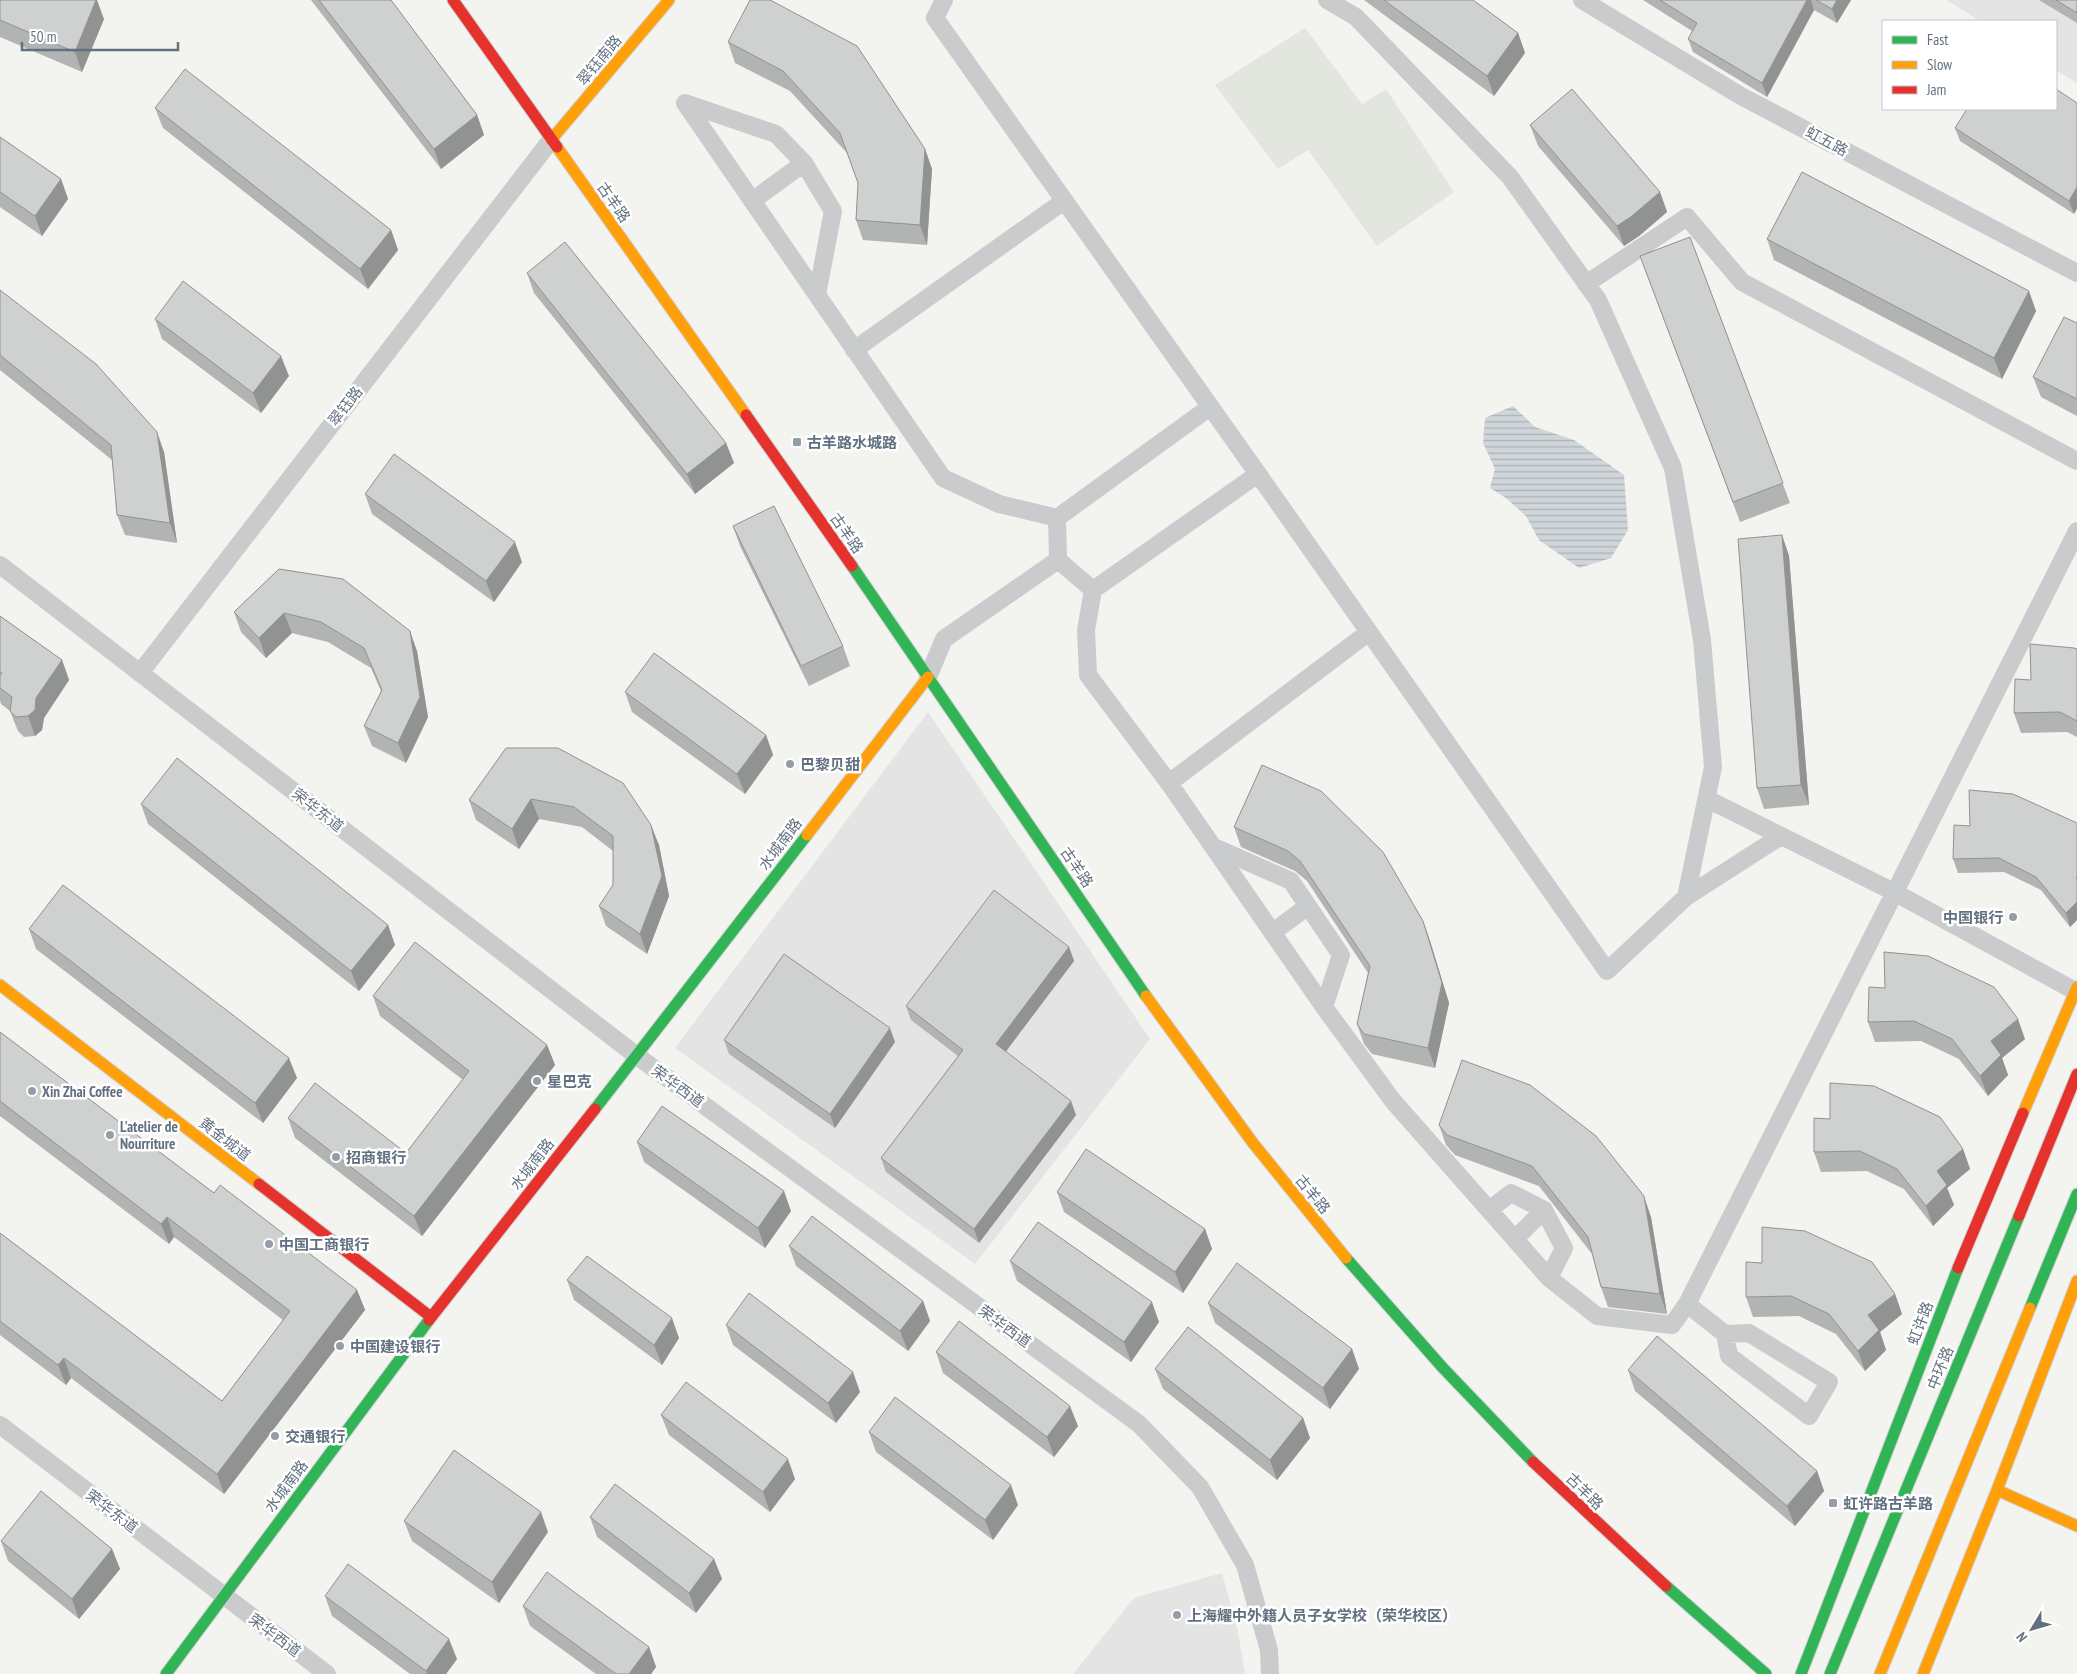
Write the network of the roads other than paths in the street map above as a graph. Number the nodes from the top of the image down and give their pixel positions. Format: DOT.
graph roads {
  1 [pos="453,0"];
  2 [pos="669,0"];
  3 [pos="944,0"];
  4 [pos="1327,0"];
  5 [pos="1582,0"];
  6 [pos="551,140"];
  7 [pos="804,164"];
  8 [pos="752,201"];
  9 [pos="1064,201"];
  10 [pos="2077,273"];
  11 [pos="1586,284"];
  12 [pos="817,295"];
  13 [pos="854,350"];
  14 [pos="1210,407"];
  15 [pos="2077,461"];
  16 [pos="1258,474"];
  17 [pos="1057,518"];
  18 [pos="2077,531"];
  19 [pos="1058,560"];
  20 [pos="0,565"];
  21 [pos="1093,590"];
  22 [pos="1369,632"];
  23 [pos="140,672"];
  24 [pos="928,677"];
  25 [pos="1169,783"];
  26 [pos="1707,799"];
  27 [pos="1781,836"];
  28 [pos="1213,846"];
  29 [pos="1894,892"];
  30 [pos="1686,897"];
  31 [pos="1308,906"];
  32 [pos="1273,932"];
  33 [pos="0,985"];
  34 [pos="2076,989"];
  35 [pos="1324,1007"];
  36 [pos="637,1056"];
  37 [pos="2077,1074"];
  38 [pos="2077,1194"];
  39 [pos="1489,1210"];
  40 [pos="1544,1210"];
  41 [pos="1514,1239"];
  42 [pos="1549,1278"];
  43 [pos="2077,1281"];
  44 [pos="1687,1304"];
  45 [pos="432,1316"];
  46 [pos="1725,1334"];
  47 [pos="0,1425"];
  48 [pos="1997,1490"];
  49 [pos="2077,1526"];
  50 [pos="223,1596"];
  51 [pos="166,1674"];
  52 [pos="327,1674"];
  53 [pos="1270,1674"];
  54 [pos="1766,1674"];
  55 [pos="1801,1674"];
  56 [pos="1830,1674"];
  57 [pos="1880,1674"];
  58 [pos="1923,1674"];
  1 -- 6 [label="main road, 古羊路"];
  2 -- 6 [label="main road, 翠钰南路"];
  3 -- 9 [label="street"];
  4 -- 11 [label="street"];
  5 -- 10 [label="street, 虹五路"];
  6 -- 23 [label="street, 翠钰路"];
  6 -- 24 [label="main road, 古羊路"];
  7 -- 8 [label="street"];
  7 -- 8 [label="street"];
  7 -- 12 [label="street"];
  8 -- 12 [label="street"];
  9 -- 13 [label="street"];
  9 -- 14 [label="street"];
  11 -- 15 [label="street"];
  11 -- 26 [label="street"];
  12 -- 13 [label="street"];
  13 -- 17 [label="street"];
  14 -- 16 [label="street"];
  14 -- 17 [label="street"];
  16 -- 21 [label="street"];
  16 -- 22 [label="street"];
  17 -- 19 [label="street"];
  18 -- 29 [label="street"];
  19 -- 21 [label="street"];
  19 -- 24 [label="street"];
  20 -- 23 [label="street, 荣华东道"];
  21 -- 25 [label="street"];
  22 -- 25 [label="street"];
  22 -- 30 [label="street"];
  23 -- 36 [label="street, 荣华东道"];
  24 -- 36 [label="main road, 水城南路"];
  24 -- 54 [label="main road, 古羊路"];
  25 -- 28 [label="street"];
  26 -- 27 [label="street"];
  26 -- 30 [label="street"];
  27 -- 29 [label="street"];
  27 -- 30 [label="street"];
  28 -- 31 [label="street"];
  28 -- 32 [label="street"];
  29 -- 34 [label="street"];
  29 -- 44 [label="street"];
  31 -- 32 [label="street"];
  31 -- 35 [label="street"];
  32 -- 35 [label="street"];
  33 -- 45 [label="main road, 黄金城道"];
  34 -- 55 [label="main road, 虹许路"];
  35 -- 39 [label="street"];
  36 -- 45 [label="main road, 水城南路"];
  36 -- 53 [label="street, 荣华西道"];
  37 -- 56 [label="main road, 中环路"];
  38 -- 57 [label="main road"];
  39 -- 40 [label="street"];
  39 -- 41 [label="street"];
  40 -- 41 [label="street"];
  40 -- 42 [label="street"];
  41 -- 42 [label="street"];
  42 -- 44 [label="street"];
  43 -- 48 [label="main road"];
  44 -- 46 [label="street"];
  45 -- 50 [label="main road, 水城南路"];
  46 -- 46 [label="street"];
  47 -- 50 [label="street, 荣华东道"];
  48 -- 49 [label="main road"];
  48 -- 58 [label="main road"];
  50 -- 51 [label="main road, 水城南路"];
  50 -- 52 [label="street, 荣华西道"];
}
